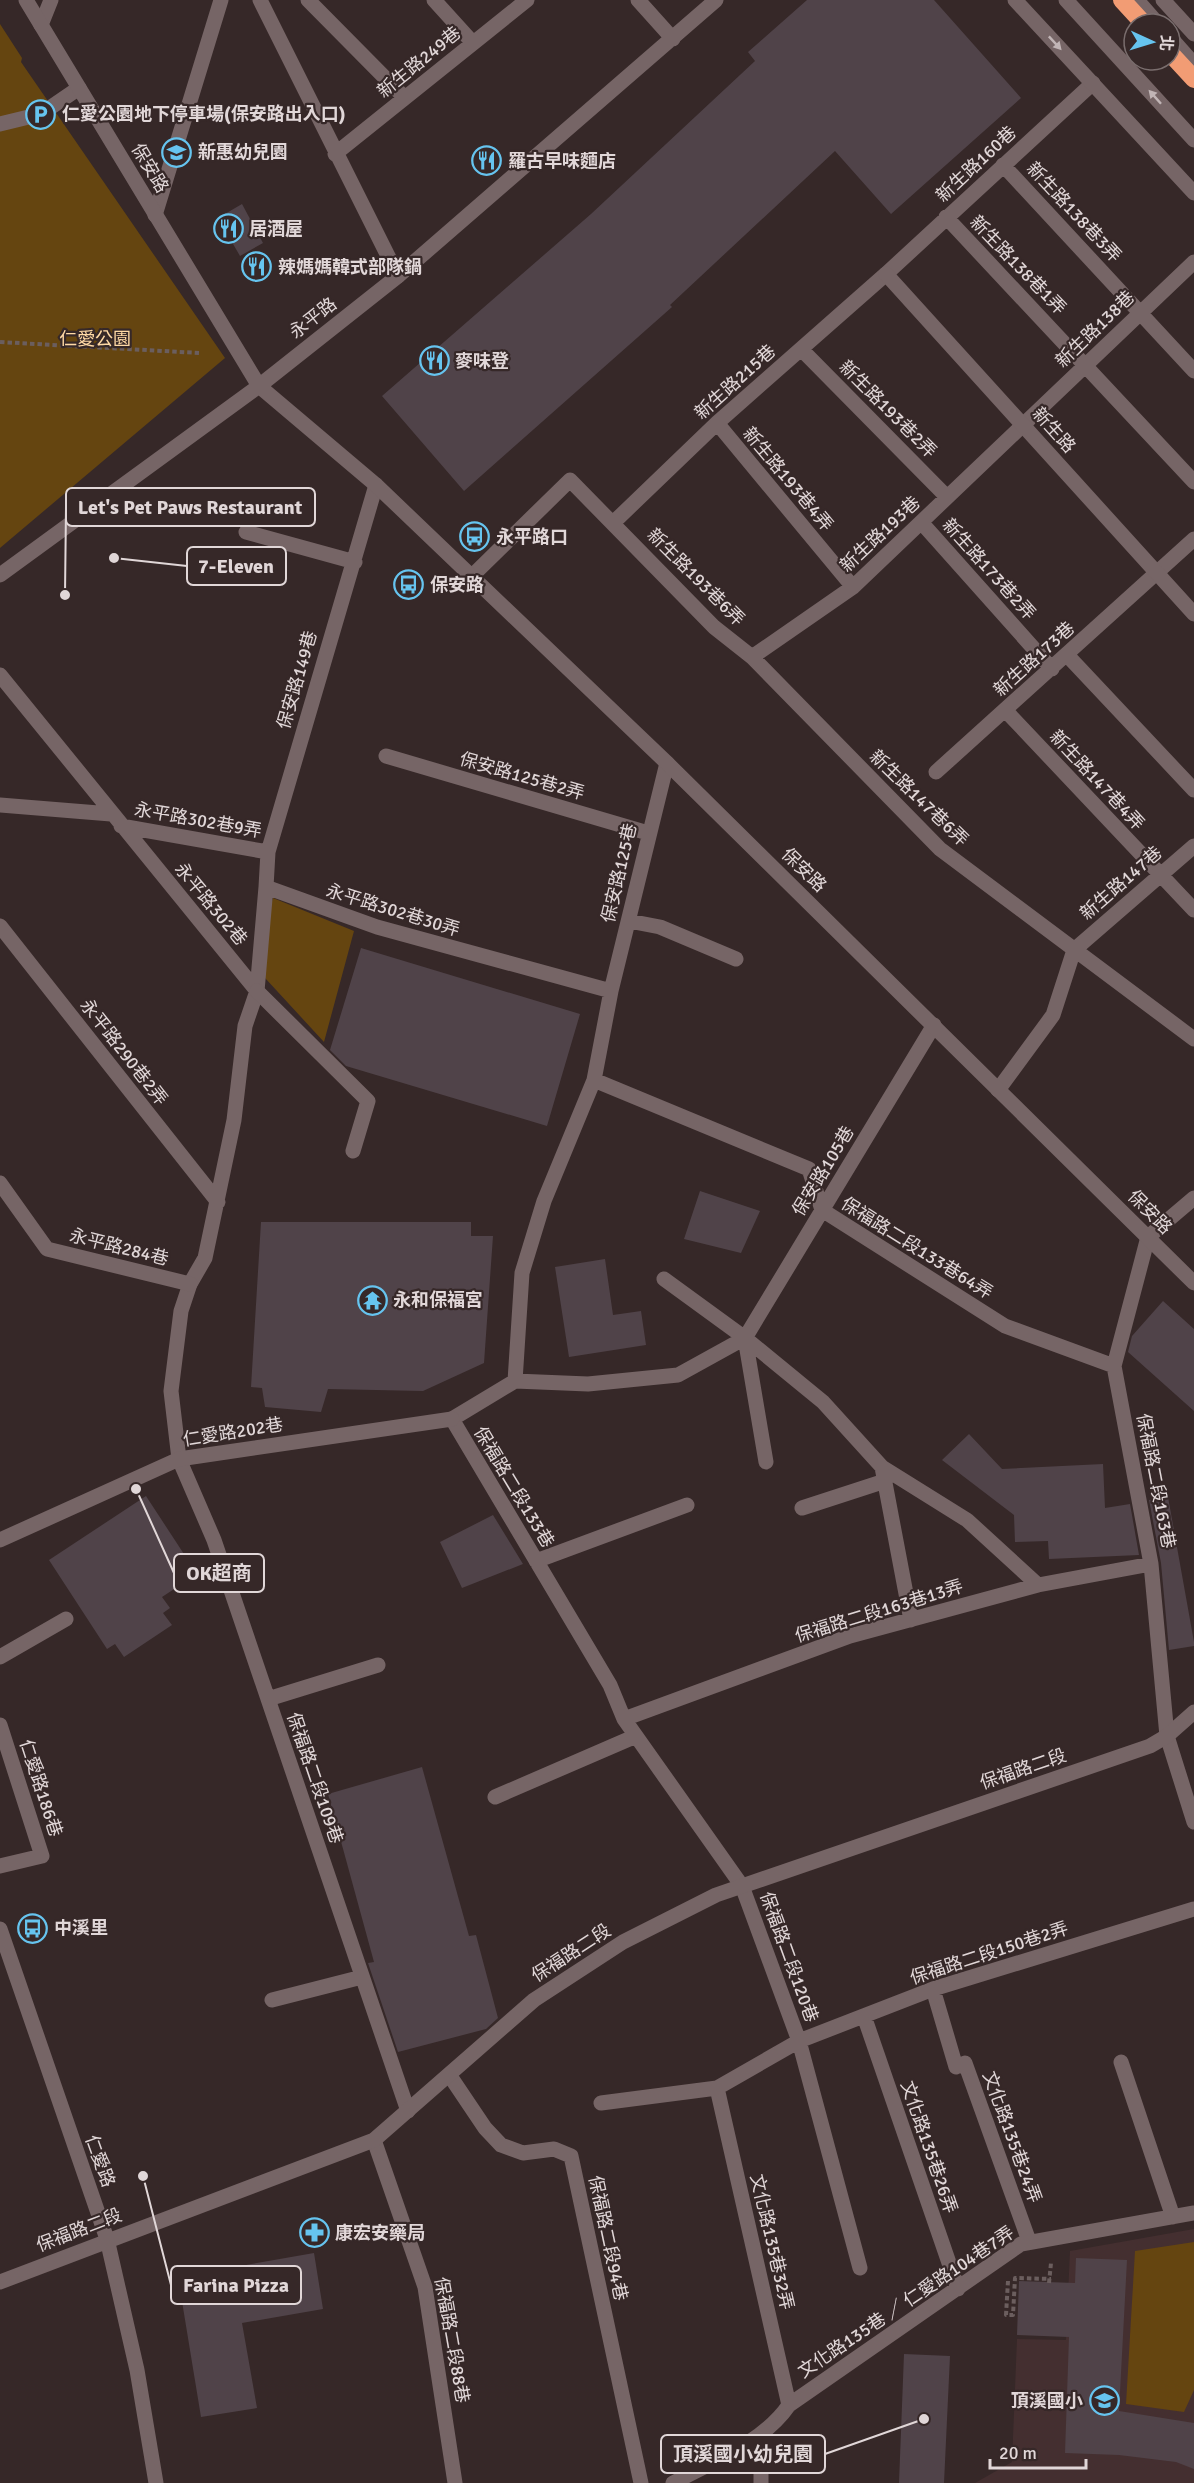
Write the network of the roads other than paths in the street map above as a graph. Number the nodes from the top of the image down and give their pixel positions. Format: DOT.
graph roads {
  1 [pos="26,0"];
  2 [pos="51,0"];
  3 [pos="221,0"];
  4 [pos="260,0"];
  5 [pos="308,0"];
  6 [pos="434,0"];
  7 [pos="527,0"];
  8 [pos="638,0"];
  9 [pos="716,0"];
  10 [pos="1015,0"];
  11 [pos="1066,0"];
  12 [pos="1122,0"];
  13 [pos="1137,0"];
  14 [pos="1163,0"];
  15 [pos="1133,12"];
  16 [pos="1148,12"];
  17 [pos="41,25"];
  18 [pos="1194,34"];
  19 [pos="673,39"];
  20 [pos="473,43"];
  21 [pos="1182,50"];
  22 [pos="1194,64"];
  23 [pos="1182,66"];
  24 [pos="1194,79"];
  25 [pos="1093,83"];
  26 [pos="79,88"];
  27 [pos="405,98"];
  28 [pos="0,124"];
  29 [pos="1194,140"];
  30 [pos="336,154"];
  31 [pos="1003,165"];
  32 [pos="1194,192"];
  33 [pos="155,215"];
  34 [pos="946,217"];
  35 [pos="1194,262"];
  36 [pos="886,274"];
  37 [pos="398,276"];
  38 [pos="1142,312"];
  39 [pos="801,350"];
  40 [pos="1086,365"];
  41 [pos="1194,371"];
  42 [pos="259,386"];
  43 [pos="717,423"];
  44 [pos="1023,425"];
  45 [pos="1194,482"];
  46 [pos="376,485"];
  47 [pos="948,497"];
  48 [pos="614,522"];
  49 [pos="921,522"];
  50 [pos="246,532"];
  51 [pos="1194,539"];
  52 [pos="355,562"];
  53 [pos="1157,573"];
  54 [pos="0,576"];
  55 [pos="471,577"];
  56 [pos="853,587"];
  57 [pos="1194,614"];
  58 [pos="1067,655"];
  59 [pos="752,657"];
  60 [pos="1052,669"];
  61 [pos="0,675"];
  62 [pos="1006,711"];
  63 [pos="386,756"];
  64 [pos="667,763"];
  65 [pos="936,772"];
  66 [pos="1194,790"];
  67 [pos="0,805"];
  68 [pos="116,820"];
  69 [pos="648,833"];
  70 [pos="1194,846"];
  71 [pos="268,852"];
  72 [pos="1160,876"];
  73 [pos="266,887"];
  74 [pos="1194,910"];
  75 [pos="629,921"];
  76 [pos="0,926"];
  77 [pos="1074,950"];
  78 [pos="736,959"];
  79 [pos="257,991"];
  80 [pos="611,991"];
  81 [pos="934,1025"];
  82 [pos="1194,1040"];
  83 [pos="594,1080"];
  84 [pos="999,1090"];
  85 [pos="353,1151"];
  86 [pos="0,1183"];
  87 [pos="1194,1198"];
  88 [pos="218,1202"];
  89 [pos="822,1210"];
  90 [pos="1148,1238"];
  91 [pos="664,1279"];
  92 [pos="1194,1283"];
  93 [pos="190,1284"];
  94 [pos="745,1338"];
  95 [pos="1114,1366"];
  96 [pos="515,1381"];
  97 [pos="452,1419"];
  98 [pos="179,1459"];
  99 [pos="766,1462"];
  100 [pos="884,1474"];
  101 [pos="687,1505"];
  102 [pos="802,1508"];
  103 [pos="0,1540"];
  104 [pos="536,1561"];
  105 [pos="1151,1564"];
  106 [pos="1038,1585"];
  107 [pos="66,1619"];
  108 [pos="911,1620"];
  109 [pos="0,1657"];
  110 [pos="378,1665"];
  111 [pos="268,1699"];
  112 [pos="1194,1712"];
  113 [pos="624,1719"];
  114 [pos="0,1725"];
  115 [pos="636,1736"];
  116 [pos="1167,1736"];
  117 [pos="495,1797"];
  118 [pos="1194,1822"];
  119 [pos="0,1866"];
  120 [pos="742,1886"];
  121 [pos="1194,1909"];
  122 [pos="1,1936"];
  123 [pos="362,1977"];
  124 [pos="933,1989"];
  125 [pos="272,2000"];
  126 [pos="864,2016"];
  127 [pos="799,2041"];
  128 [pos="1121,2062"];
  129 [pos="450,2076"];
  130 [pos="717,2088"];
  131 [pos="602,2103"];
  132 [pos="408,2111"];
  133 [pos="374,2140"];
  134 [pos="1194,2213"];
  135 [pos="1173,2217"];
  136 [pos="107,2240"];
  137 [pos="1029,2241"];
  138 [pos="860,2268"];
  139 [pos="0,2282"];
  140 [pos="958,2289"];
  141 [pos="789,2405"];
  142 [pos="761,2435"];
  143 [pos="156,2483"];
  144 [pos="455,2483"];
  145 [pos="641,2483"];
  146 [pos="673,2483"];
  147 [pos="761,2483"];
  1 -- 17 [label="street, 保安路"];
  2 -- 17 [label="street"];
  3 -- 33 [label="street"];
  4 -- 30 [label="street"];
  5 -- 27 [label="street"];
  6 -- 20 [label="street"];
  7 -- 20 [label="street, 新生路249巷"];
  8 -- 19 [label="street"];
  9 -- 19 [label="street, 永平路"];
  10 -- 25 [label="street, one-way"];
  29 -- 11 [label="street, one-way"];
  12 -- 15 [label="highway"];
  13 -- 16 [label="street"];
  14 -- 18 [label="street"];
  17 -- 26 [label="street, 保安路"];
  19 -- 37 [label="street, 永平路"];
  20 -- 27 [label="street, 新生路249巷"];
  21 -- 22 [label="street"];
  23 -- 24 [label="highway"];
  25 -- 31 [label="street, 新生路160巷"];
  25 -- 32 [label="street"];
  26 -- 28 [label="street"];
  26 -- 33 [label="street, 保安路"];
  27 -- 30 [label="street, 新生路249巷"];
  30 -- 37 [label="street"];
  31 -- 34 [label="street, 新生路160巷"];
  31 -- 38 [label="street, 新生路138巷3弄"];
  33 -- 42 [label="street, 保安路"];
  34 -- 36 [label="street, 新生路160巷"];
  34 -- 40 [label="street, 新生路138巷1弄"];
  35 -- 38 [label="street, 新生路138巷"];
  36 -- 39 [label="street, 新生路215巷"];
  36 -- 44 [label="street, 新生路"];
  37 -- 42 [label="street, 永平路"];
  38 -- 40 [label="street, 新生路138巷"];
  38 -- 41 [label="street, 新生路138巷3弄"];
  39 -- 43 [label="street, 新生路215巷"];
  39 -- 47 [label="street, 新生路193巷2弄"];
  40 -- 44 [label="street, 新生路138巷"];
  40 -- 45 [label="street, 新生路138巷1弄"];
  42 -- 46 [label="street, 保安路"];
  42 -- 54 [label="street, 永平路"];
  43 -- 48 [label="street, 新生路215巷"];
  43 -- 56 [label="street, 新生路193巷4弄"];
  44 -- 47 [label="street, 新生路193巷"];
  44 -- 53 [label="street, 新生路"];
  46 -- 52 [label="street, 保安路149巷"];
  46 -- 55 [label="street, 保安路"];
  47 -- 49 [label="street, 新生路193巷"];
  48 -- 55 [label="street, 新生路193巷6弄"];
  48 -- 59 [label="street, 新生路193巷6弄"];
  49 -- 56 [label="street, 新生路193巷"];
  49 -- 60 [label="street, 新生路173巷2弄"];
  50 -- 52 [label="street"];
  51 -- 53 [label="street, 新生路173巷"];
  52 -- 71 [label="street, 保安路149巷"];
  53 -- 57 [label="street, 新生路"];
  53 -- 58 [label="street, 新生路173巷"];
  55 -- 64 [label="street, 保安路"];
  56 -- 59 [label="street, 新生路193巷"];
  58 -- 60 [label="street, 新生路173巷"];
  58 -- 66 [label="street"];
  59 -- 77 [label="street, 新生路147巷6弄"];
  60 -- 62 [label="street, 新生路173巷"];
  61 -- 68 [label="street, 永平路302巷"];
  62 -- 65 [label="street, 新生路173巷"];
  62 -- 72 [label="street, 新生路147巷4弄"];
  63 -- 69 [label="street, 保安路125巷2弄"];
  64 -- 69 [label="street, 保安路125巷"];
  64 -- 81 [label="street, 保安路"];
  67 -- 68 [label="street, 永平路302巷9弄"];
  68 -- 71 [label="street, 永平路302巷9弄"];
  68 -- 79 [label="street, 永平路302巷"];
  69 -- 75 [label="street, 保安路125巷"];
  70 -- 72 [label="street, 新生路147巷"];
  71 -- 73 [label="street, 保安路149巷"];
  72 -- 74 [label="street, 新生路147巷4弄"];
  72 -- 77 [label="street, 新生路147巷"];
  73 -- 79 [label="street"];
  73 -- 80 [label="street, 永平路302巷30弄"];
  75 -- 78 [label="street"];
  75 -- 80 [label="street, 保安路125巷"];
  76 -- 88 [label="street, 永平路290巷2弄"];
  77 -- 82 [label="street, 新生路147巷6弄"];
  77 -- 84 [label="street"];
  79 -- 85 [label="street, 永平路302巷"];
  79 -- 88 [label="street"];
  80 -- 83 [label="street"];
  81 -- 84 [label="street, 保安路"];
  81 -- 89 [label="street, 保安路105巷"];
  83 -- 89 [label="street, 保福路二段133巷64弄"];
  83 -- 96 [label="street"];
  84 -- 90 [label="street, 保安路"];
  86 -- 93 [label="street, 永平路284巷"];
  87 -- 90 [label="street"];
  88 -- 93 [label="street"];
  89 -- 94 [label="street, 保安路105巷"];
  89 -- 95 [label="street, 保福路二段133巷64弄"];
  90 -- 92 [label="street, 保安路"];
  90 -- 95 [label="street, 保福路二段163巷"];
  91 -- 94 [label="street"];
  93 -- 98 [label="street"];
  94 -- 96 [label="street"];
  94 -- 99 [label="street"];
  94 -- 100 [label="street"];
  95 -- 105 [label="street, 保福路二段163巷"];
  96 -- 97 [label="street, 保福路二段133巷"];
  97 -- 98 [label="street, 仁愛路202巷"];
  97 -- 104 [label="street, 保福路二段133巷"];
  98 -- 103 [label="street, 仁愛路202巷"];
  98 -- 111 [label="street, 保福路二段109巷"];
  100 -- 102 [label="street"];
  100 -- 106 [label="street"];
  100 -- 108 [label="street"];
  101 -- 104 [label="street"];
  104 -- 113 [label="street, 保福路二段133巷"];
  105 -- 106 [label="street, 保福路二段163巷13弄"];
  105 -- 116 [label="street, 保福路二段163巷"];
  106 -- 108 [label="street, 保福路二段163巷13弄"];
  107 -- 109 [label="street"];
  108 -- 113 [label="street, 保福路二段163巷13弄"];
  110 -- 111 [label="street"];
  111 -- 123 [label="street, 保福路二段109巷"];
  112 -- 116 [label="street, 保福路二段"];
  113 -- 115 [label="street, 保福路二段133巷"];
  114 -- 119 [label="street, 仁愛路186巷"];
  115 -- 117 [label="street"];
  115 -- 120 [label="street, 保福路二段133巷"];
  116 -- 118 [label="street, 保福路二段163巷"];
  116 -- 120 [label="street, 保福路二段"];
  120 -- 127 [label="street, 保福路二段120巷"];
  120 -- 129 [label="street, 保福路二段"];
  121 -- 124 [label="street, 保福路二段150巷2弄"];
  122 -- 136 [label="street, 仁愛路"];
  123 -- 125 [label="street"];
  123 -- 132 [label="street, 保福路二段109巷"];
  124 -- 126 [label="street, 保福路二段150巷2弄"];
  124 -- 137 [label="street, 文化路135巷24弄"];
  126 -- 127 [label="street, 保福路二段150巷2弄"];
  126 -- 140 [label="street, 文化路135巷26弄"];
  127 -- 130 [label="street, 保福路二段150巷2弄"];
  127 -- 138 [label="street, 保福路二段120巷"];
  128 -- 135 [label="street"];
  129 -- 132 [label="street, 保福路二段"];
  129 -- 145 [label="street, 保福路二段94巷"];
  130 -- 131 [label="street"];
  130 -- 141 [label="street, 文化路135巷32弄"];
  132 -- 133 [label="street, 保福路二段"];
  133 -- 136 [label="street, 保福路二段"];
  133 -- 144 [label="street, 保福路二段88巷"];
  134 -- 135 [label="street, 文化路135巷 ／ 仁愛路104巷7弄"];
  135 -- 137 [label="street, 文化路135巷 ／ 仁愛路104巷7弄"];
  136 -- 139 [label="street, 保福路二段"];
  136 -- 143 [label="street, 仁愛路"];
  137 -- 140 [label="street, 文化路135巷 ／ 仁愛路104巷7弄"];
  140 -- 141 [label="street, 文化路135巷 ／ 仁愛路104巷7弄"];
  141 -- 142 [label="street, 文化路135巷 ／ 仁愛路104巷7弄"];
  142 -- 146 [label="street"];
  142 -- 147 [label="street"];
}
